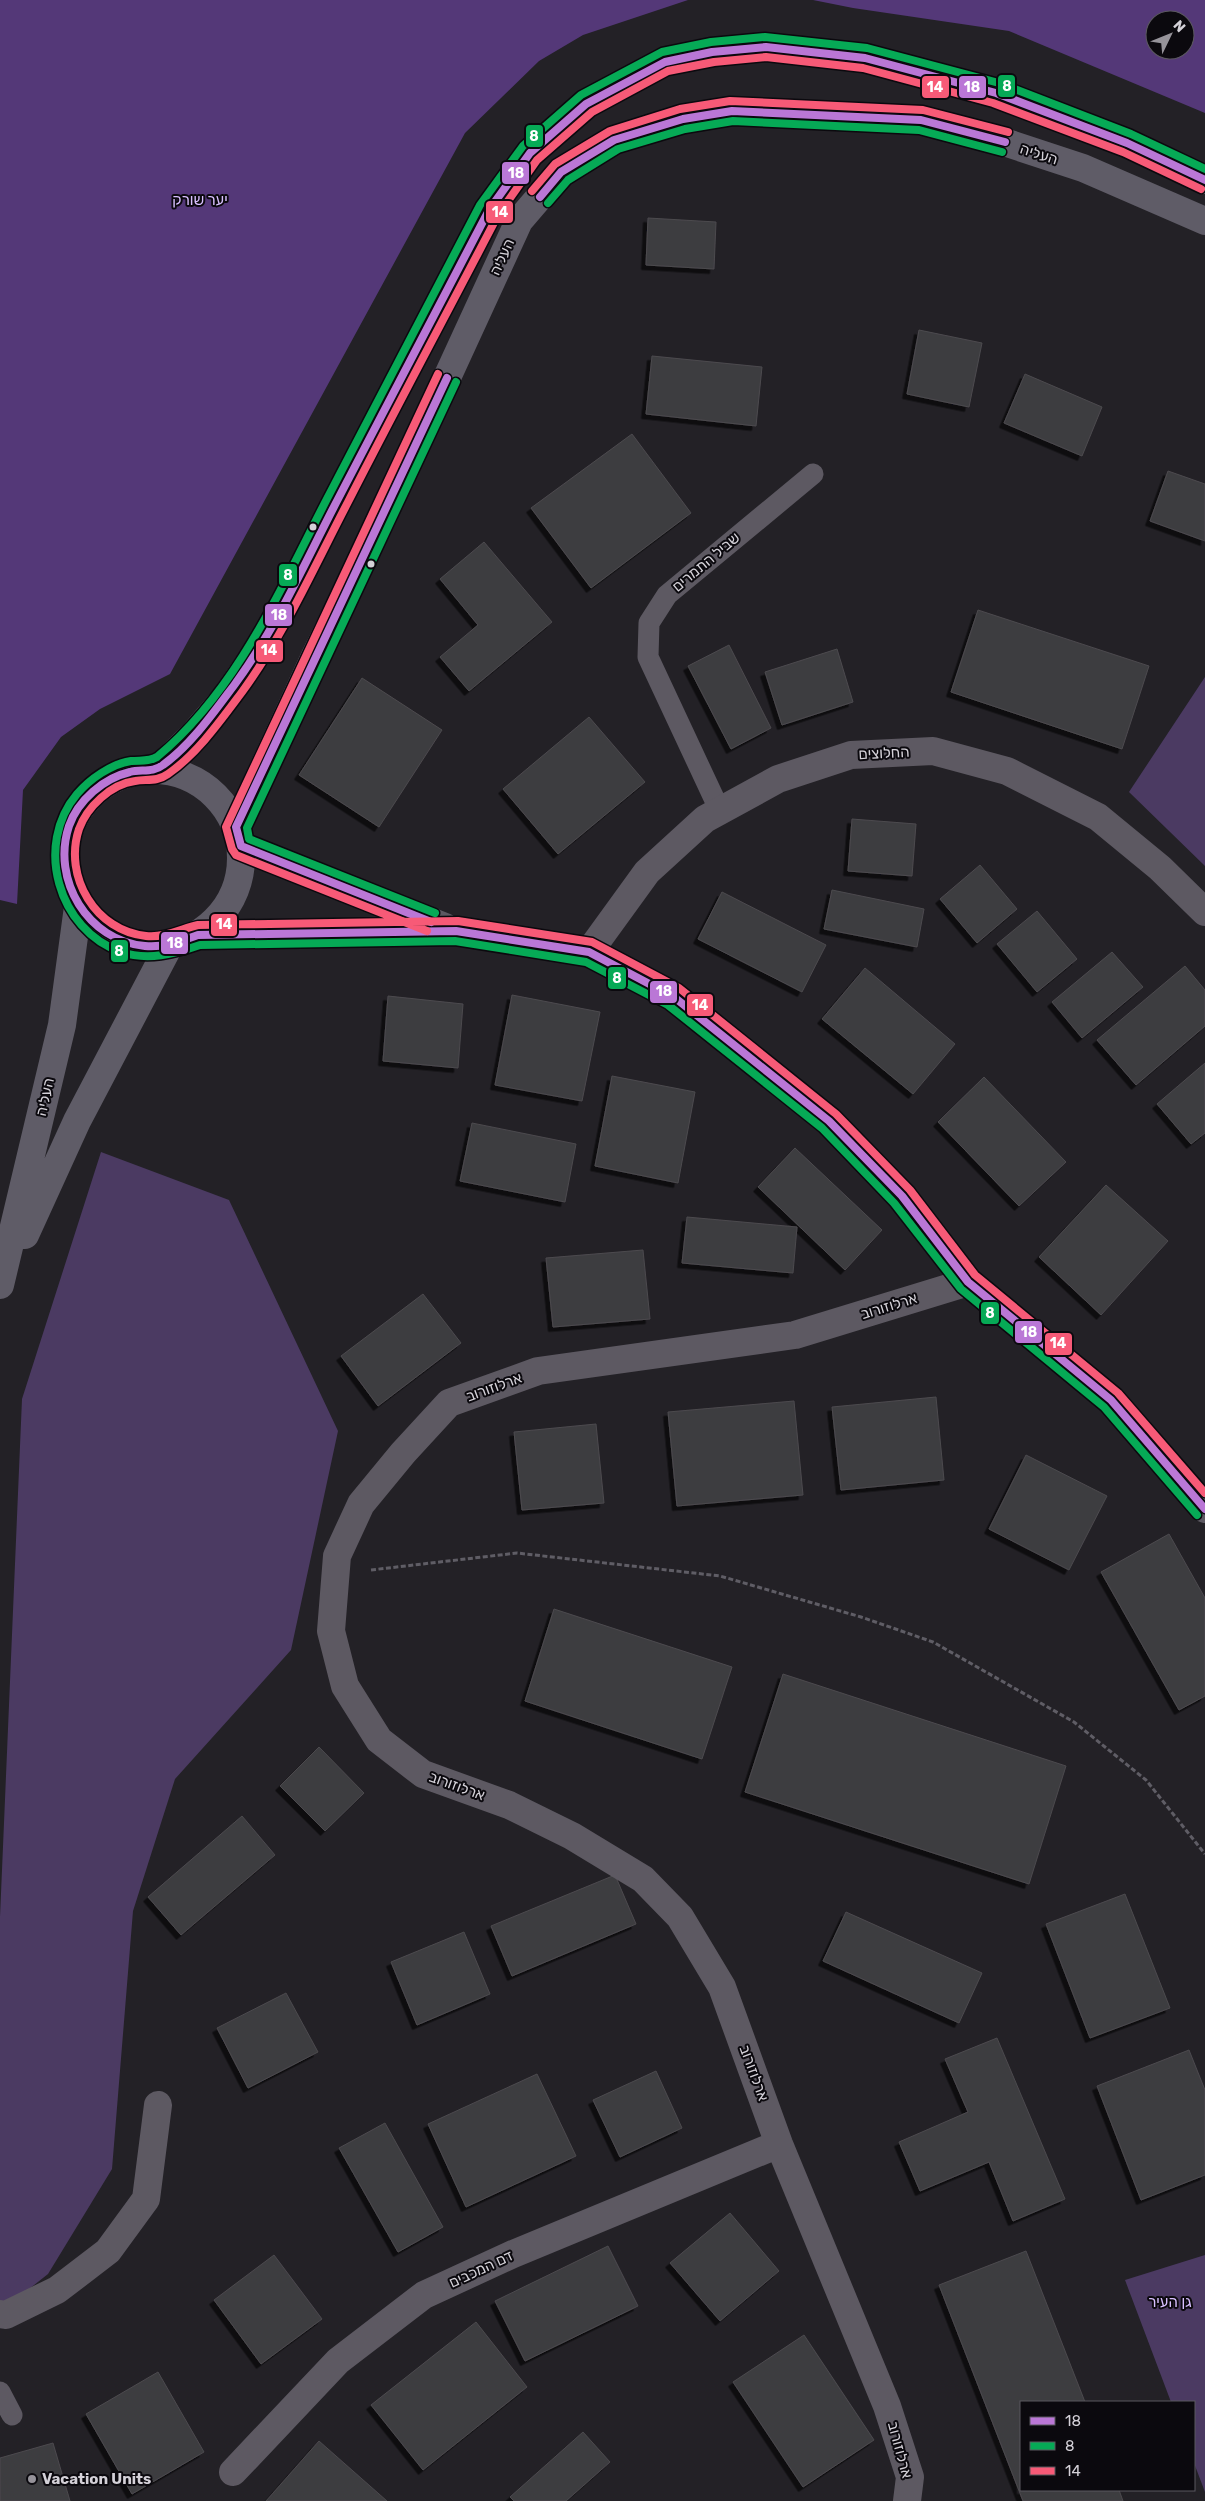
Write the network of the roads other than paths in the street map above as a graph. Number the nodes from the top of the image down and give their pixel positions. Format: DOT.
graph roads {
  1 [pos="1205,180"];
  2 [pos="1205,220"];
  3 [pos="813,474"];
  4 [pos="158,769"];
  5 [pos="720,811"];
  6 [pos="238,837"];
  7 [pos="78,907"];
  8 [pos="1205,912"];
  9 [pos="456,931"];
  10 [pos="198,935"];
  11 [pos="169,946"];
  12 [pos="589,952"];
  13 [pos="968,1282"];
  14 [pos="0,1287"];
  15 [pos="1205,1509"];
  16 [pos="158,2105"];
  17 [pos="779,2144"];
  18 [pos="0,2314"];
  19 [pos="0,2392"];
  20 [pos="12,2415"];
  21 [pos="233,2472"];
  22 [pos="907,2501"];
  1 -- 4 [label="main road"];
  2 -- 6 [label="main road, העליה"];
  3 -- 5 [label="lane, שביל התמרים"];
  4 -- 6 [label="main road"];
  4 -- 7 [label="main road"];
  5 -- 8 [label="street, החלוצים"];
  5 -- 12 [label="street, החלוצים"];
  6 -- 9 [label="street"];
  6 -- 10 [label="main road"];
  7 -- 11 [label="main road"];
  7 -- 14 [label="main road, העליה"];
  9 -- 10 [label="street"];
  9 -- 12 [label="street"];
  10 -- 11 [label="main road"];
  11 -- 14 [label="main road, העליה"];
  12 -- 13 [label="street"];
  13 -- 15 [label="street"];
  13 -- 17 [label="street, ארלוזורוב"];
  16 -- 18 [label="street"];
  17 -- 21 [label="street, דם המכבים"];
  17 -- 22 [label="street, ארלוזורוב"];
  19 -- 20 [label="lane"];
}
